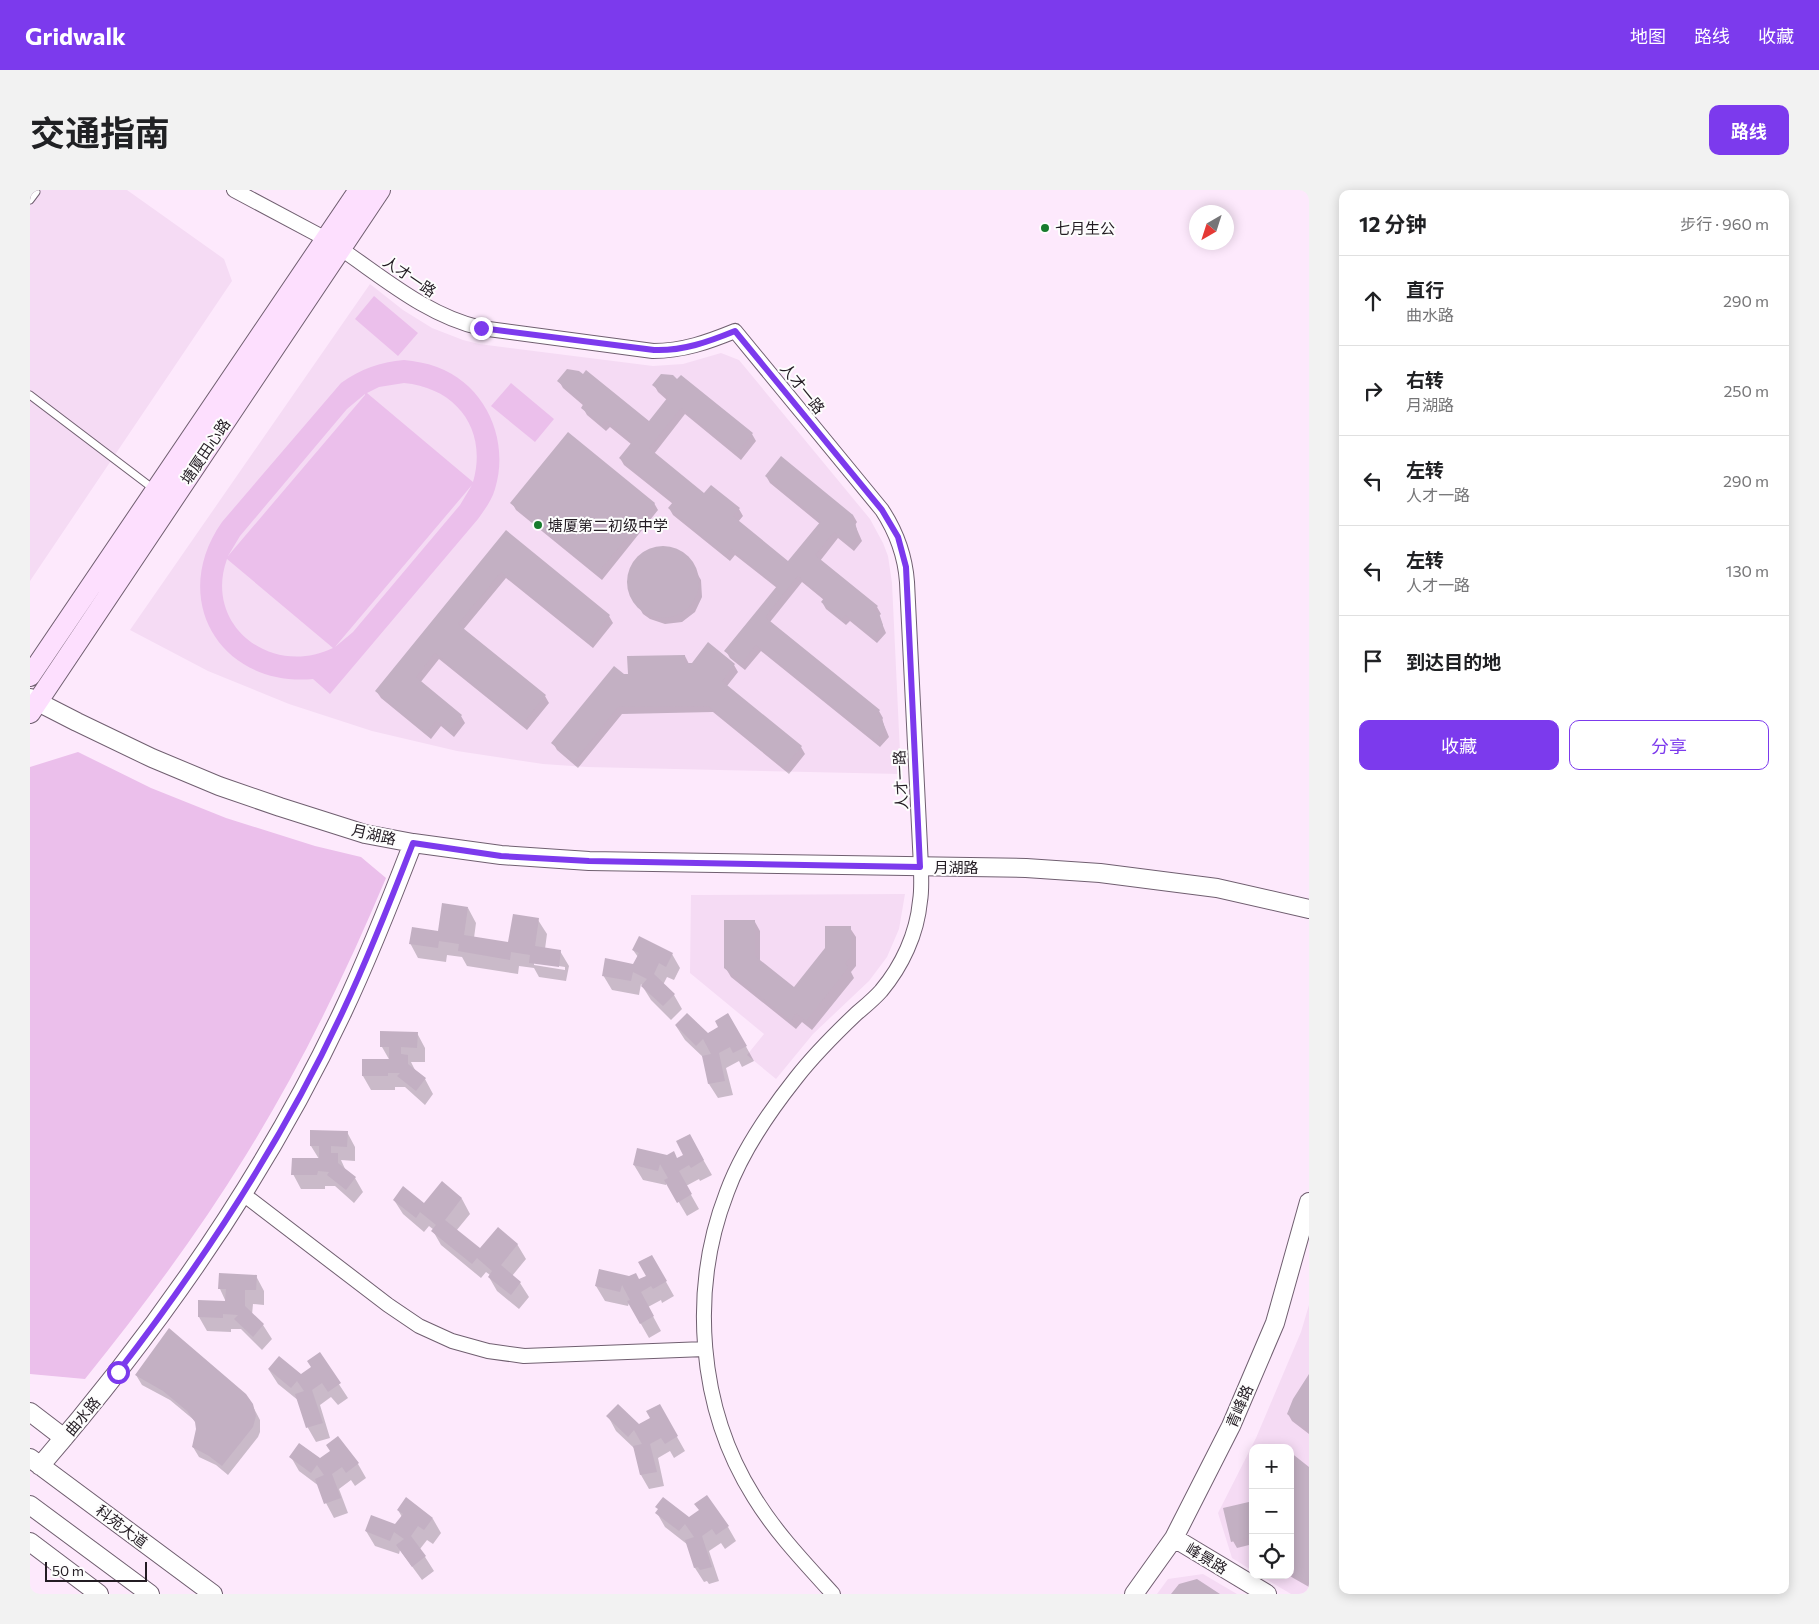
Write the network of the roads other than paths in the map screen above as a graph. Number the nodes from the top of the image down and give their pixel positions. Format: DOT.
graph roads {
  1 [pos="33,190"];
  2 [pos="234,190"];
  3 [pos="358,190"];
  4 [pos="380,190"];
  5 [pos="30,200"];
  6 [pos="333,244"];
  7 [pos="30,395"];
  8 [pos="156,490"];
  9 [pos="30,676"];
  10 [pos="32,704"];
  11 [pos="413,843"];
  12 [pos="920,867"];
  13 [pos="1309,909"];
  14 [pos="243,1194"];
  15 [pos="1309,1202"];
  16 [pos="706,1349"];
  17 [pos="30,1412"];
  18 [pos="64,1438"];
  19 [pos="35,1462"];
  20 [pos="30,1505"];
  21 [pos="1174,1538"];
  22 [pos="30,1542"];
  23 [pos="99,1594"];
  24 [pos="150,1594"];
  25 [pos="213,1594"];
  26 [pos="833,1594"];
  27 [pos="1134,1594"];
  28 [pos="1267,1594"];
  1 -- 5 [label="lane"];
  2 -- 6 [label="street"];
  3 -- 6 [label="main road, 塘厦田心路"];
  4 -- 6 [label="main road, 塘厦田心路"];
  6 -- 8 [label="main road, 塘厦田心路"];
  6 -- 10 [label="main road, 塘厦田心路"];
  6 -- 12 [label="street, 人才一路"];
  7 -- 8 [label="lane"];
  8 -- 9 [label="main road, 塘厦田心路"];
  10 -- 11 [label="street, 月湖路"];
  11 -- 12 [label="street, 月湖路"];
  11 -- 14 [label="street, 曲水路"];
  12 -- 13 [label="street, 月湖路"];
  12 -- 16 [label="street"];
  14 -- 16 [label="street"];
  14 -- 18 [label="street, 曲水路"];
  15 -- 21 [label="street, 青峰路"];
  16 -- 26 [label="street"];
  17 -- 18 [label="street"];
  18 -- 19 [label="street, 曲水路"];
  19 -- 25 [label="street, 科苑大道"];
  20 -- 24 [label="street"];
  21 -- 27 [label="street, 青峰路"];
  21 -- 28 [label="street, 峰景路"];
  22 -- 23 [label="street"];
}
